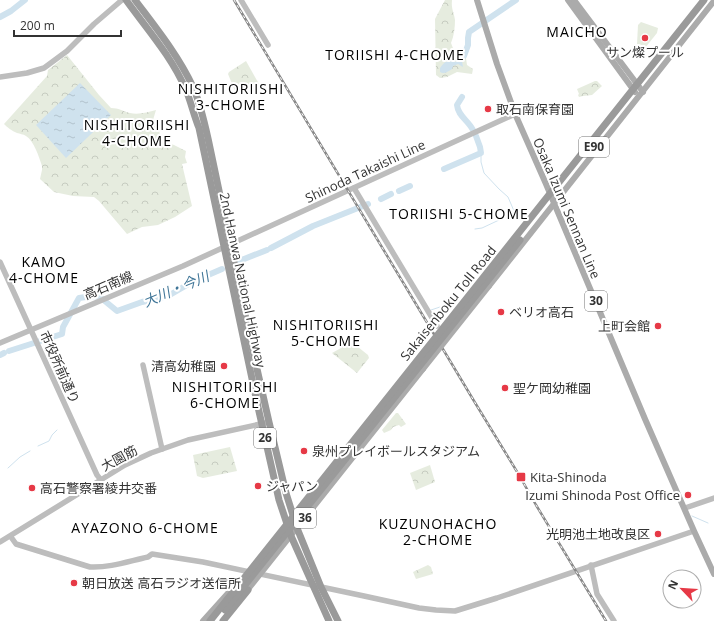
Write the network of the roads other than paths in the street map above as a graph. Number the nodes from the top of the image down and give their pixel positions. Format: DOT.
graph roads {
  1 [pos="122,0"];
  2 [pos="126,0"];
  3 [pos="135,0"];
  4 [pos="241,0"];
  5 [pos="477,0"];
  6 [pos="568,0"];
  7 [pos="574,0"];
  8 [pos="701,0"];
  9 [pos="704,0"];
  10 [pos="710,0"];
  11 [pos="714,1"];
  12 [pos="268,45"];
  13 [pos="0,77"];
  14 [pos="634,85"];
  15 [pos="641,94"];
  16 [pos="515,114"];
  17 [pos="354,188"];
  18 [pos="548,191"];
  19 [pos="554,204"];
  20 [pos="227,245"];
  21 [pos="0,262"];
  22 [pos="475,292"];
  23 [pos="437,326"];
  24 [pos="31,330"];
  25 [pos="0,343"];
  26 [pos="414,360"];
  27 [pos="143,365"];
  28 [pos="423,369"];
  29 [pos="265,423"];
  30 [pos="162,449"];
  31 [pos="101,480"];
  32 [pos="714,498"];
  33 [pos="685,508"];
  34 [pos="293,512"];
  35 [pos="286,521"];
  36 [pos="297,528"];
  37 [pos="694,531"];
  38 [pos="11,536"];
  39 [pos="291,536"];
  40 [pos="0,542"];
  41 [pos="591,565"];
  42 [pos="246,572"];
  43 [pos="260,574"];
  44 [pos="714,574"];
  45 [pos="313,585"];
  46 [pos="321,587"];
  47 [pos="248,590"];
  48 [pos="226,596"];
  49 [pos="203,621"];
  50 [pos="206,621"];
  51 [pos="210,621"];
  52 [pos="217,621"];
  53 [pos="224,621"];
  54 [pos="330,621"];
  55 [pos="338,621"];
  56 [pos="614,621"];
  1 -- 13 [label="street"];
  2 -- 20 [label="highway, 2nd Hanwa National Highway / 26"];
  3 -- 20 [label="highway, 2nd Hanwa National Highway / 26"];
  4 -- 12 [label="street"];
  5 -- 16 [label="main road, Osaka Izumi Sennan Line / 30"];
  6 -- 14 [label="main road"];
  7 -- 14 [label="main road"];
  8 -- 14 [label="main road, 36"];
  9 -- 22 [label="highway, Sakaisenboku Toll Road / E90, bridge"];
  10 -- 22 [label="highway, Sakaisenboku Toll Road / E90, bridge"];
  11 -- 15 [label="main road, 36"];
  14 -- 15 [label="main road"];
  14 -- 18 [label="main road, 36"];
  15 -- 19 [label="main road, 36"];
  16 -- 17 [label="street, Shinoda Takaishi Line"];
  16 -- 18 [label="main road, Osaka Izumi Sennan Line / 30"];
  17 -- 20 [label="street, Shinoda Takaishi Line"];
  17 -- 23 [label="street"];
  18 -- 19 [label="main road, Osaka Izumi Sennan Line / 30"];
  18 -- 26 [label="main road, 36, bridge"];
  19 -- 28 [label="main road, 36, bridge"];
  19 -- 33 [label="main road, Osaka Izumi Sennan Line / 30"];
  20 -- 24 [label="street, 高石南線"];
  20 -- 29 [label="highway, 2nd Hanwa National Highway / 26"];
  21 -- 24 [label="street, 市役所前通り"];
  22 -- 26 [label="highway, bridge"];
  22 -- 28 [label="highway, bridge"];
  22 -- 51 [label="highway, Sakaisenboku Toll Road / E90, bridge"];
  22 -- 52 [label="highway, Sakaisenboku Toll Road / E90, bridge"];
  24 -- 25 [label="street, 高石南線"];
  24 -- 31 [label="street, 市役所前通り"];
  26 -- 34 [label="main road, 36, bridge"];
  27 -- 30 [label="street"];
  28 -- 36 [label="main road, 36"];
  29 -- 30 [label="street, 大園筋"];
  29 -- 34 [label="highway, 2nd Hanwa National Highway / 26"];
  29 -- 35 [label="highway, 2nd Hanwa National Highway / 26"];
  30 -- 31 [label="street, 大園筋"];
  31 -- 38 [label="street, 大園筋"];
  32 -- 33 [label="street"];
  33 -- 37 [label="main road, Osaka Izumi Sennan Line / 30"];
  34 -- 35 [label="main road, 36"];
  34 -- 36 [label="highway, 2nd Hanwa National Highway / 26"];
  35 -- 39 [label="highway, 2nd Hanwa National Highway / 26"];
  35 -- 42 [label="main road, 36"];
  36 -- 39 [label="main road, 36"];
  36 -- 46 [label="highway, 2nd Hanwa National Highway / 26"];
  37 -- 41 [label="street"];
  37 -- 44 [label="main road, Osaka Izumi Sennan Line / 30"];
  38 -- 40 [label="street, 大園筋"];
  38 -- 42 [label="street"];
  39 -- 43 [label="main road, 36"];
  39 -- 45 [label="highway, 2nd Hanwa National Highway / 26"];
  41 -- 46 [label="street"];
  41 -- 56 [label="street"];
  42 -- 43 [label="street"];
  42 -- 48 [label="main road, 36"];
  43 -- 45 [label="street"];
  43 -- 47 [label="main road, 36"];
  45 -- 46 [label="street"];
  45 -- 54 [label="highway, 2nd Hanwa National Highway / 26"];
  46 -- 55 [label="highway, 2nd Hanwa National Highway / 26"];
  47 -- 53 [label="highway"];
  48 -- 49 [label="main road, 36"];
  48 -- 50 [label="highway"];
}
